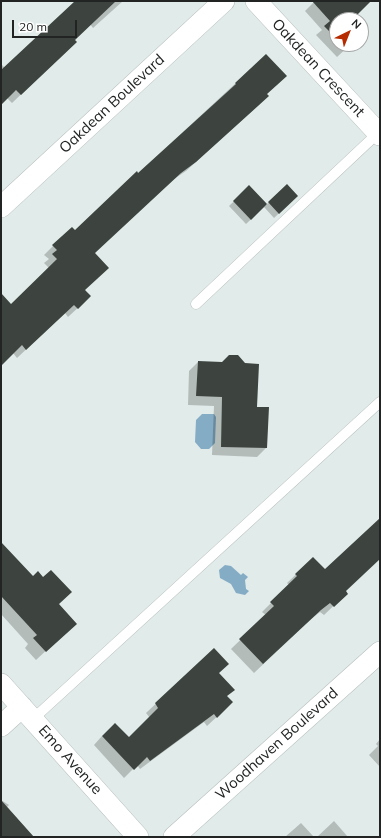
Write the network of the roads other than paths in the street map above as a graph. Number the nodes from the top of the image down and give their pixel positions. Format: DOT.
graph roads {
  1 [pos="224,1"];
  2 [pos="256,1"];
  3 [pos="379,134"];
  4 [pos="1,207"];
  5 [pos="196,304"];
  6 [pos="380,402"];
  7 [pos="380,652"];
  8 [pos="1,684"];
  9 [pos="28,713"];
  10 [pos="1,726"];
  11 [pos="138,837"];
  12 [pos="174,837"];
  1 -- 4 [label="street, Oakdean Boulevard"];
  2 -- 3 [label="street, Oakdean Crescent"];
  3 -- 5 [label="lane"];
  6 -- 9 [label="lane"];
  7 -- 12 [label="street, Woodhaven Boulevard"];
  8 -- 9 [label="street, Emo Avenue"];
  9 -- 10 [label="street"];
  9 -- 11 [label="street, Emo Avenue"];
}
